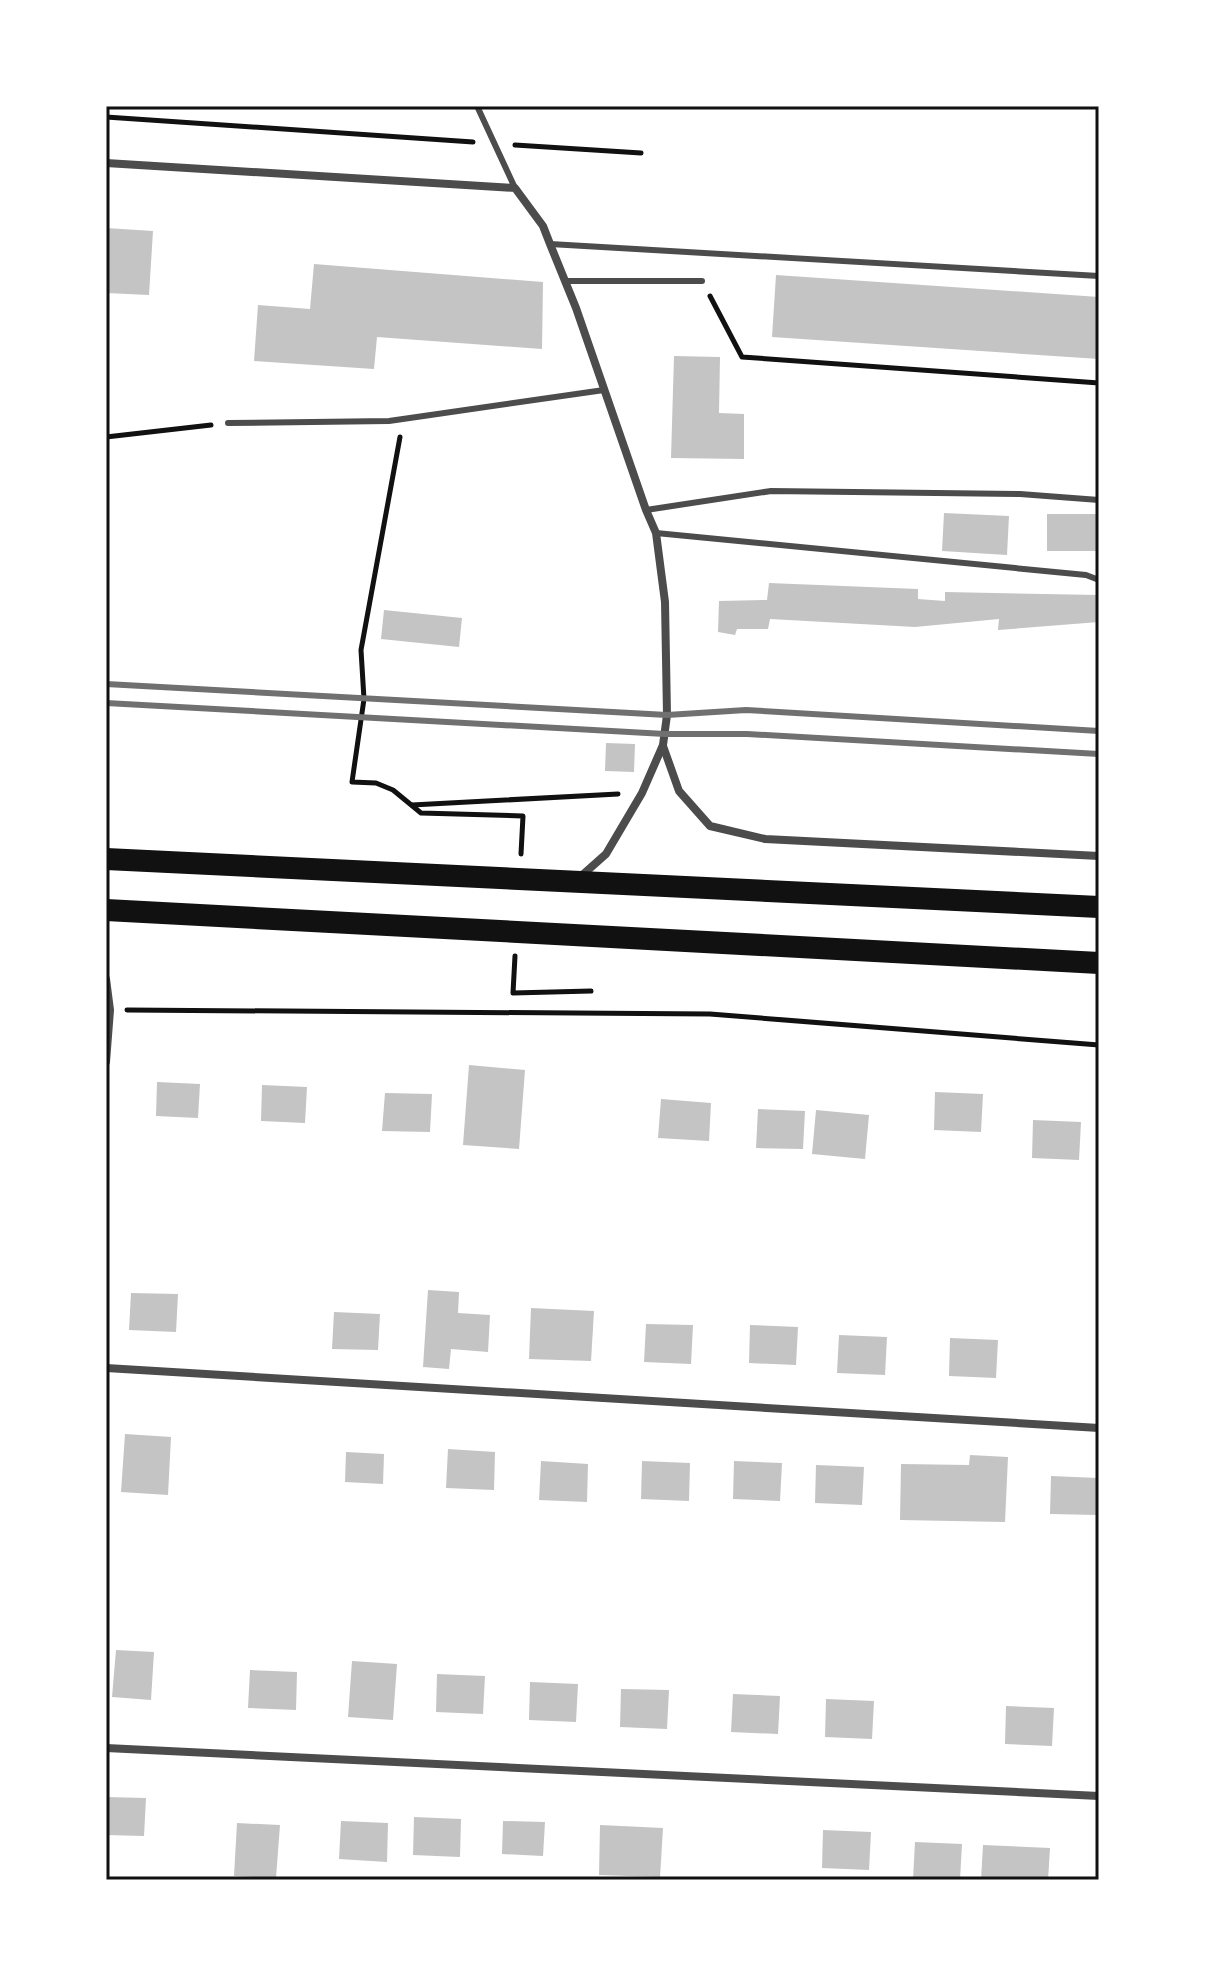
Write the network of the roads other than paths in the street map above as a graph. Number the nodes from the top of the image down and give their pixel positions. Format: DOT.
graph roads {
  1 [pos="477,106"];
  2 [pos="106,163"];
  3 [pos="515,188"];
  4 [pos="550,244"];
  5 [pos="1099,276"];
  6 [pos="565,281"];
  7 [pos="702,281"];
  8 [pos="604,390"];
  9 [pos="228,423"];
  10 [pos="1099,500"];
  11 [pos="646,510"];
  12 [pos="656,533"];
  13 [pos="1099,580"];
  14 [pos="663,745"];
  15 [pos="1099,856"];
  16 [pos="106,859"];
  17 [pos="576,881"];
  18 [pos="1099,907"];
  19 [pos="106,910"];
  20 [pos="1099,963"];
  21 [pos="106,979"];
  22 [pos="106,1062"];
  23 [pos="106,1368"];
  24 [pos="1099,1428"];
  25 [pos="106,1748"];
  26 [pos="1099,1796"];
  1 -- 3 [label="lane"];
  2 -- 3 [label="street"];
  3 -- 4 [label="street"];
  4 -- 5 [label="lane"];
  4 -- 6 [label="street"];
  6 -- 7 [label="lane"];
  6 -- 8 [label="street"];
  8 -- 9 [label="lane"];
  8 -- 11 [label="street"];
  10 -- 11 [label="lane"];
  11 -- 12 [label="street"];
  12 -- 13 [label="lane"];
  12 -- 14 [label="street"];
  14 -- 15 [label="street"];
  14 -- 17 [label="street"];
  16 -- 17 [label="highway"];
  17 -- 18 [label="highway"];
  19 -- 20 [label="highway"];
  21 -- 22 [label="street"];
  23 -- 24 [label="street"];
  25 -- 26 [label="street"];
}
